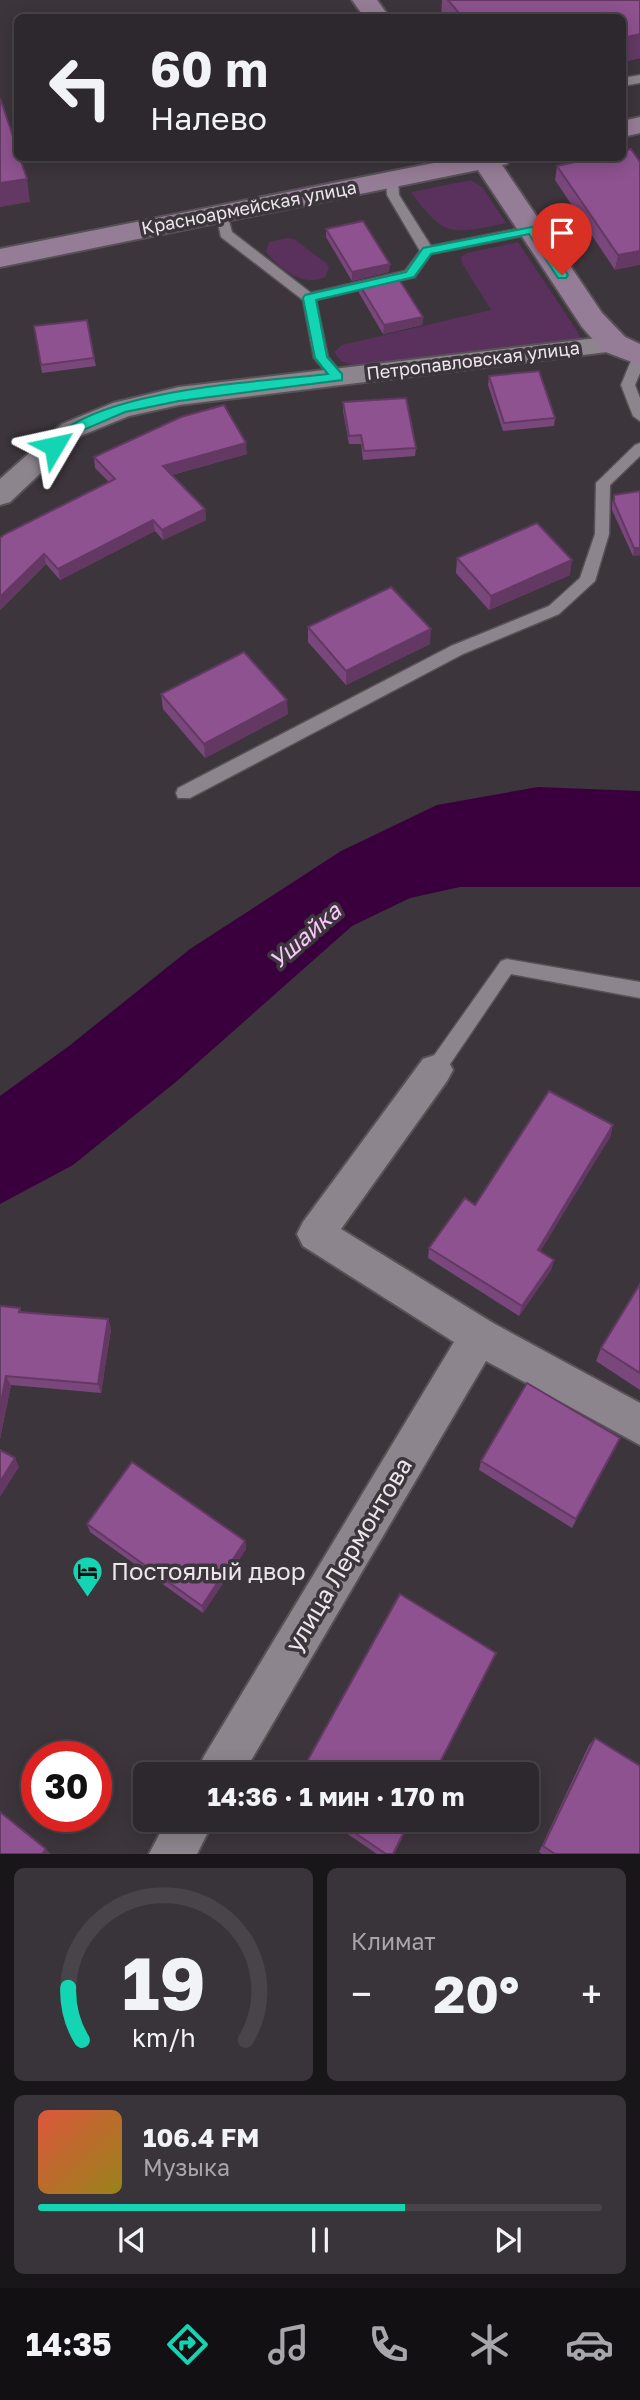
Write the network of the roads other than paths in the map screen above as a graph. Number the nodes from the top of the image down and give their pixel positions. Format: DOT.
graph roads {
  1 [pos="364,0"];
  2 [pos="375,14"];
  3 [pos="476,161"];
  4 [pos="491,161"];
  5 [pos="392,180"];
  6 [pos="222,213"];
  7 [pos="532,230"];
  8 [pos="428,251"];
  9 [pos="0,258"];
  10 [pos="309,298"];
  11 [pos="631,352"];
  12 [pos="338,377"];
  13 [pos="640,416"];
  14 [pos="640,447"];
  15 [pos="0,495"];
  16 [pos="184,793"];
  17 [pos="640,990"];
  18 [pos="435,1070"];
  19 [pos="479,1336"];
  20 [pos="640,1425"];
  21 [pos="226,1762"];
  22 [pos="185,1832"];
  23 [pos="172,1854"];
  1 -- 2 [label="main road"];
  3 -- 5 [label="main road, Красноармейская улица"];
  4 -- 7 [label="main road"];
  5 -- 6 [label="main road, Красноармейская улица"];
  5 -- 8 [label="lane"];
  6 -- 9 [label="main road, Красноармейская улица"];
  6 -- 10 [label="lane"];
  7 -- 8 [label="lane"];
  7 -- 11 [label="main road"];
  8 -- 10 [label="lane"];
  10 -- 12 [label="lane"];
  11 -- 12 [label="street, Петропавловская улица"];
  11 -- 13 [label="lane"];
  12 -- 15 [label="street, Петропавловская улица"];
  14 -- 16 [label="lane"];
  17 -- 18 [label="lane"];
  18 -- 19 [label="street"];
  19 -- 20 [label="street"];
  19 -- 21 [label="street, улица Лермонтова"];
  22 -- 23 [label="street"];
}
